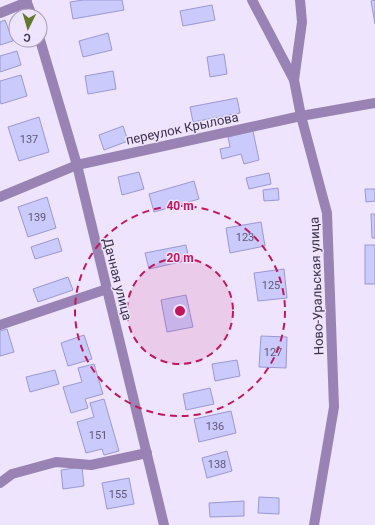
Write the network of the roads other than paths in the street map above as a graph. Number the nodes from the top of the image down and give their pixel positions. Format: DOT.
graph roads {
  1 [pos="252,0"];
  2 [pos="300,0"];
  3 [pos="27,1"];
  4 [pos="0,13"];
  5 [pos="42,48"];
  6 [pos="294,80"];
  7 [pos="375,103"];
  8 [pos="300,116"];
  9 [pos="77,165"];
  10 [pos="0,197"];
  11 [pos="107,290"];
  12 [pos="0,325"];
  13 [pos="147,453"];
  14 [pos="0,483"];
  15 [pos="164,525"];
  16 [pos="314,525"];
  1 -- 6 [label="street"];
  2 -- 6 [label="street, Ново-Уральская улица"];
  3 -- 4 [label="street"];
  5 -- 9 [label="street, Дачная улица"];
  6 -- 8 [label="street, Ново-Уральская улица"];
  7 -- 8 [label="street, переулок Крылова"];
  8 -- 9 [label="street, переулок Крылова"];
  8 -- 16 [label="street, Ново-Уральская улица"];
  9 -- 10 [label="street, переулок Крылова"];
  9 -- 11 [label="street, Дачная улица"];
  11 -- 12 [label="street"];
  11 -- 13 [label="street, Дачная улица"];
  13 -- 14 [label="street"];
  13 -- 15 [label="street, Дачная улица"];
}
